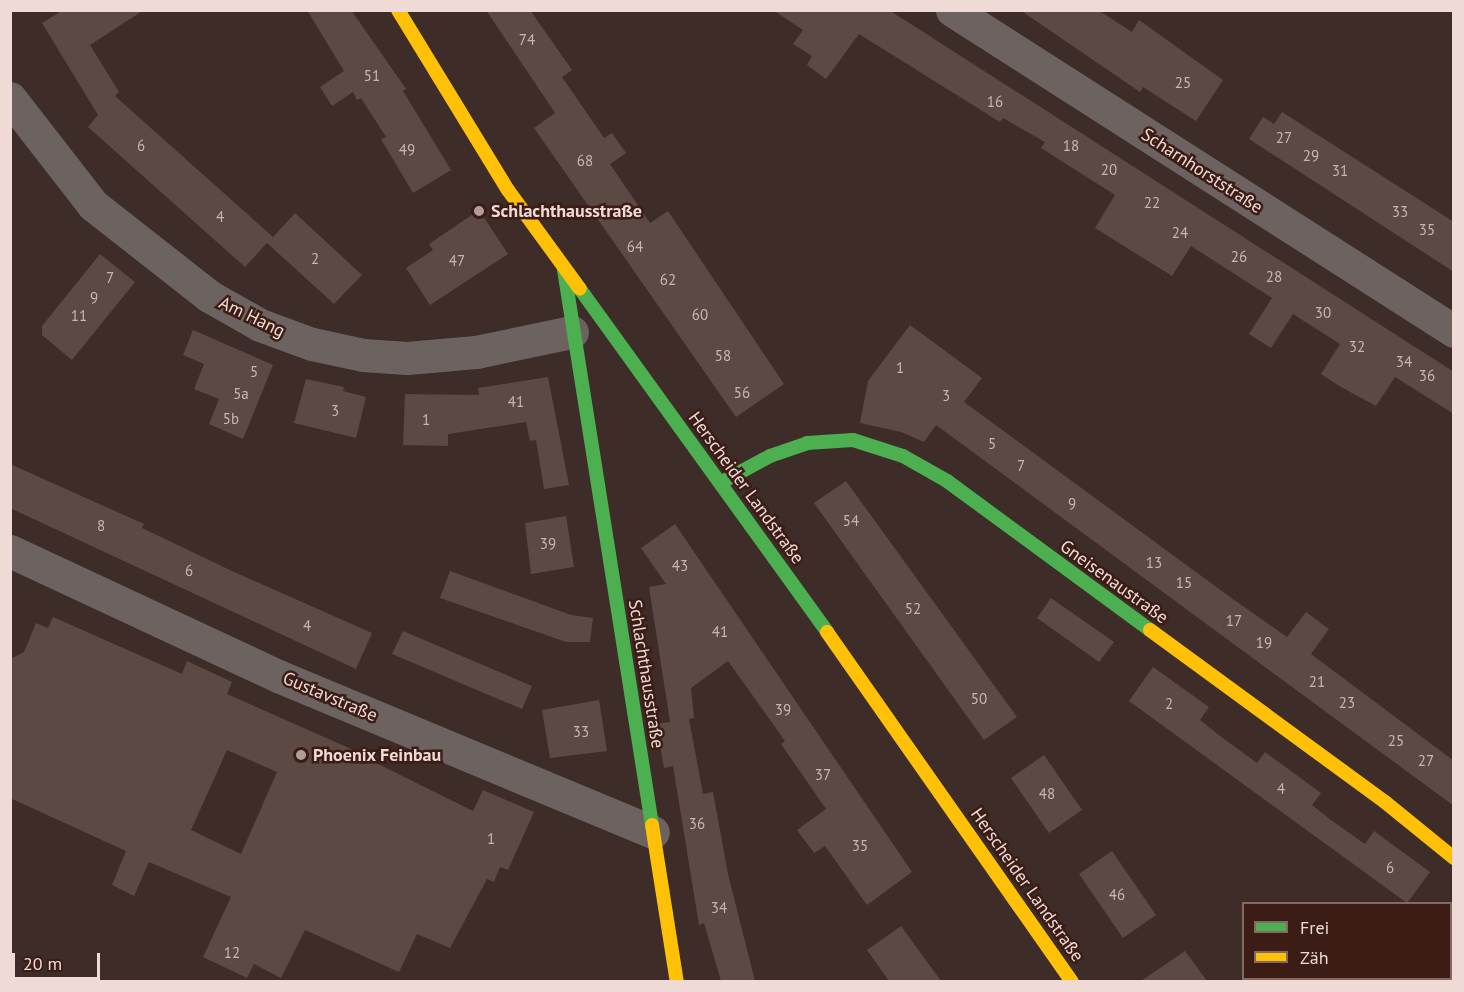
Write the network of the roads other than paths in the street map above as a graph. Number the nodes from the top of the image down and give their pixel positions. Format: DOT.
graph roads {
  1 [pos="398,10"];
  2 [pos="952,10"];
  3 [pos="10,98"];
  4 [pos="563,265"];
  5 [pos="1454,331"];
  6 [pos="572,332"];
  7 [pos="722,482"];
  8 [pos="10,551"];
  9 [pos="653,832"];
  10 [pos="1454,858"];
  11 [pos="677,981"];
  12 [pos="1072,981"];
  1 -- 4 [label="street, Herscheider Landstraße"];
  2 -- 5 [label="street, Scharnhorststraße"];
  3 -- 6 [label="street, Am Hang"];
  4 -- 6 [label="street, Schlachthausstraße"];
  4 -- 7 [label="street, Herscheider Landstraße"];
  6 -- 9 [label="street, Schlachthausstraße"];
  7 -- 10 [label="street, Gneisenaustraße"];
  7 -- 12 [label="street, Herscheider Landstraße"];
  8 -- 9 [label="street, Gustavstraße"];
  9 -- 11 [label="street, Schlachthausstraße"];
}
